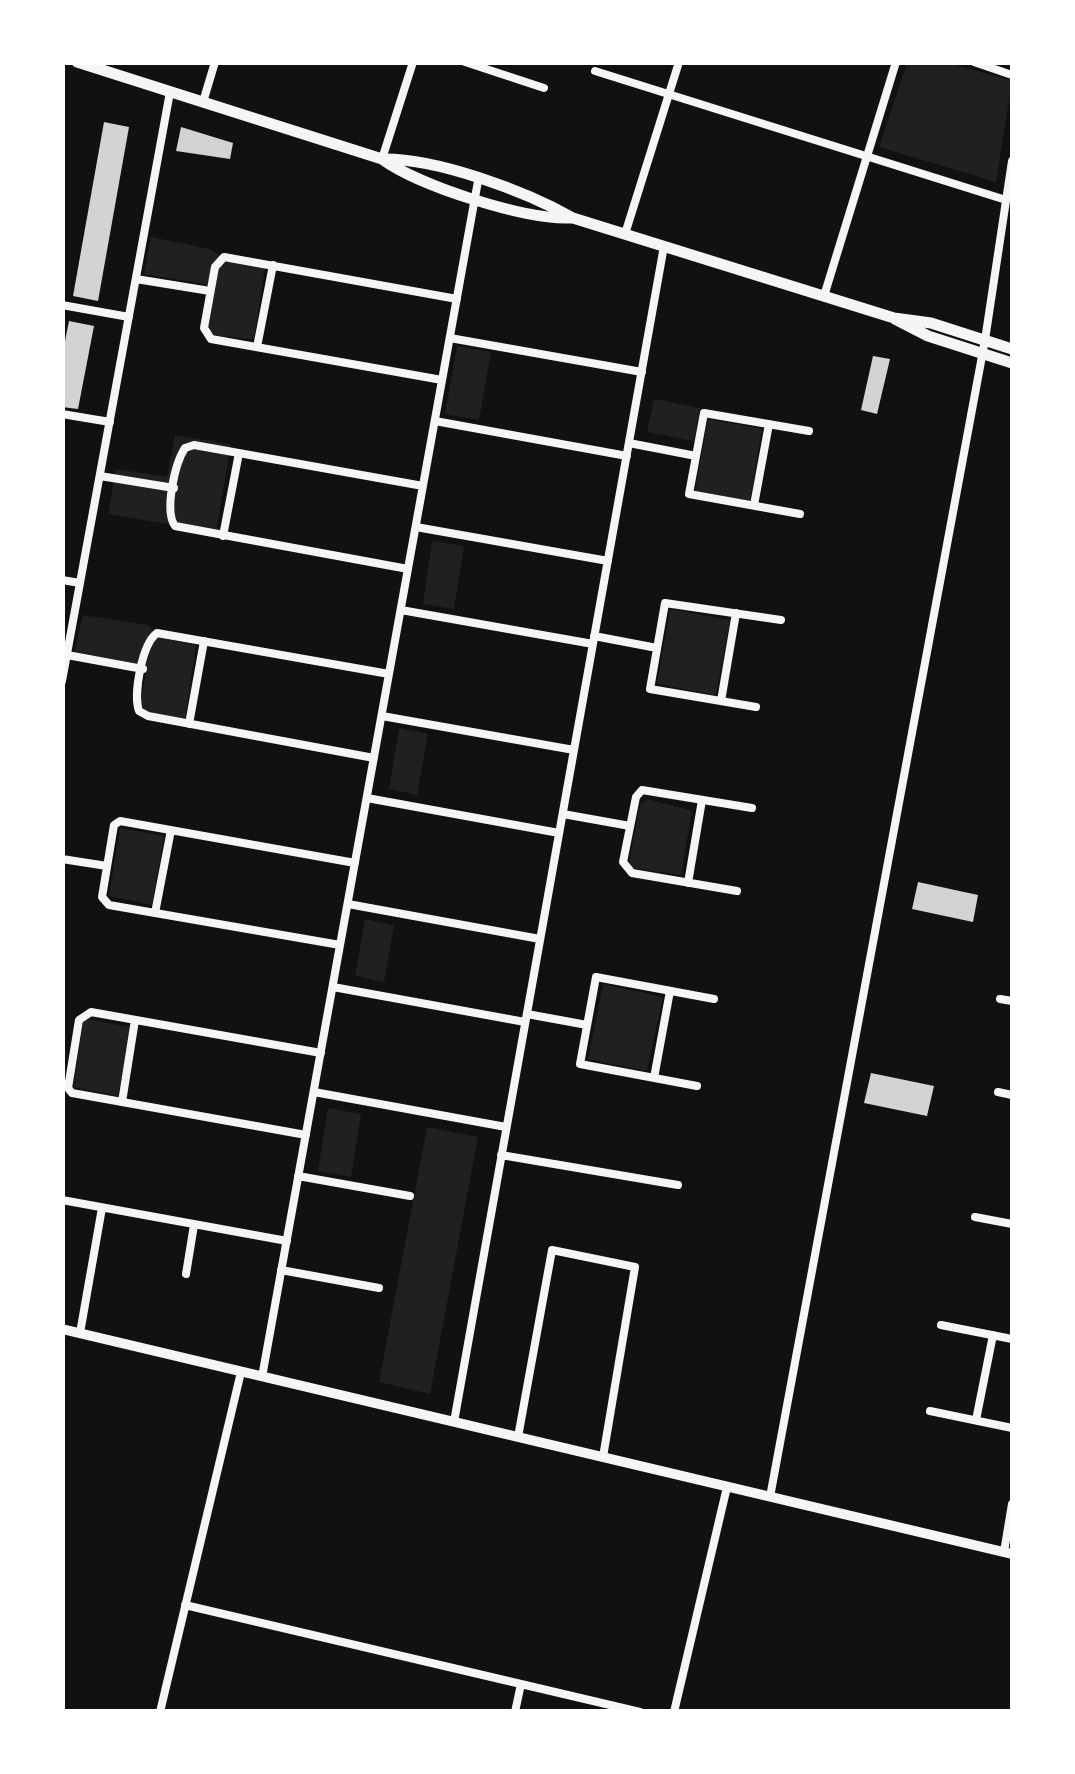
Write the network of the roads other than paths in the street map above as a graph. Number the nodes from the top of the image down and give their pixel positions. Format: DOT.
graph roads {
  1 [pos="78,62"];
  2 [pos="215,62"];
  3 [pos="413,62"];
  4 [pos="466,62"];
  5 [pos="679,62"];
  6 [pos="896,62"];
  7 [pos="974,62"];
  8 [pos="595,71"];
  9 [pos="1012,75"];
  10 [pos="544,88"];
  11 [pos="170,92"];
  12 [pos="669,94"];
  13 [pos="202,102"];
  14 [pos="867,157"];
  15 [pos="382,159"];
  16 [pos="1012,161"];
  17 [pos="478,181"];
  18 [pos="476,197"];
  19 [pos="1006,200"];
  20 [pos="573,218"];
  21 [pos="624,234"];
  22 [pos="664,246"];
  23 [pos="272,265"];
  24 [pos="136,279"];
  25 [pos="210,291"];
  26 [pos="824,296"];
  27 [pos="457,299"];
  28 [pos="62,305"];
  29 [pos="129,317"];
  30 [pos="450,338"];
  31 [pos="257,347"];
  32 [pos="983,347"];
  33 [pos="1012,349"];
  34 [pos="1012,363"];
  35 [pos="642,372"];
  36 [pos="442,380"];
  37 [pos="62,414"];
  38 [pos="435,421"];
  39 [pos="110,422"];
  40 [pos="768,424"];
  41 [pos="808,431"];
  42 [pos="629,442"];
  43 [pos="239,453"];
  44 [pos="627,456"];
  45 [pos="696,456"];
  46 [pos="100,476"];
  47 [pos="423,486"];
  48 [pos="174,488"];
  49 [pos="754,506"];
  50 [pos="800,514"];
  51 [pos="416,528"];
  52 [pos="223,536"];
  53 [pos="608,561"];
  54 [pos="408,569"];
  55 [pos="62,580"];
  56 [pos="80,583"];
  57 [pos="401,610"];
  58 [pos="736,614"];
  59 [pos="781,620"];
  60 [pos="594,640"];
  61 [pos="204,641"];
  62 [pos="657,648"];
  63 [pos="67,655"];
  64 [pos="143,669"];
  65 [pos="389,674"];
  66 [pos="62,682"];
  67 [pos="721,700"];
  68 [pos="756,706"];
  69 [pos="382,716"];
  70 [pos="189,724"];
  71 [pos="574,750"];
  72 [pos="374,758"];
  73 [pos="367,798"];
  74 [pos="702,800"];
  75 [pos="752,808"];
  76 [pos="562,814"];
  77 [pos="630,826"];
  78 [pos="171,830"];
  79 [pos="559,834"];
  80 [pos="62,859"];
  81 [pos="355,863"];
  82 [pos="107,866"];
  83 [pos="688,883"];
  84 [pos="737,891"];
  85 [pos="348,904"];
  86 [pos="156,912"];
  87 [pos="540,939"];
  88 [pos="340,945"];
  89 [pos="333,987"];
  90 [pos="670,991"];
  91 [pos="1000,998"];
  92 [pos="714,999"];
  93 [pos="1012,1001"];
  94 [pos="526,1018"];
  95 [pos="136,1020"];
  96 [pos="587,1025"];
  97 [pos="62,1043"];
  98 [pos="75,1045"];
  99 [pos="321,1053"];
  100 [pos="654,1078"];
  101 [pos="697,1086"];
  102 [pos="314,1092"];
  103 [pos="998,1092"];
  104 [pos="1012,1095"];
  105 [pos="122,1102"];
  106 [pos="506,1127"];
  107 [pos="306,1135"];
  108 [pos="502,1155"];
  109 [pos="298,1176"];
  110 [pos="678,1185"];
  111 [pos="410,1196"];
  112 [pos="62,1200"];
  113 [pos="102,1208"];
  114 [pos="975,1217"];
  115 [pos="1012,1223"];
  116 [pos="194,1224"];
  117 [pos="287,1241"];
  118 [pos="282,1270"];
  119 [pos="186,1274"];
  120 [pos="379,1288"];
  121 [pos="942,1325"];
  122 [pos="62,1329"];
  123 [pos="80,1334"];
  124 [pos="993,1335"];
  125 [pos="1012,1339"];
  126 [pos="241,1372"];
  127 [pos="262,1377"];
  128 [pos="930,1412"];
  129 [pos="976,1420"];
  130 [pos="454,1422"];
  131 [pos="1012,1428"];
  132 [pos="518,1438"];
  133 [pos="603,1458"];
  134 [pos="728,1487"];
  135 [pos="770,1497"];
  136 [pos="1012,1504"];
  137 [pos="1008,1553"];
  138 [pos="186,1605"];
  139 [pos="522,1684"];
  140 [pos="160,1712"];
  141 [pos="515,1712"];
  142 [pos="640,1712"];
  143 [pos="674,1712"];
  1 -- 11 [label="main road"];
  2 -- 13 [label="street"];
  3 -- 15 [label="street"];
  4 -- 10 [label="street"];
  5 -- 12 [label="street"];
  6 -- 14 [label="street"];
  7 -- 9 [label="street"];
  8 -- 12 [label="street"];
  11 -- 13 [label="main road"];
  11 -- 24 [label="street"];
  12 -- 14 [label="street"];
  12 -- 21 [label="street"];
  13 -- 15 [label="main road"];
  14 -- 19 [label="street"];
  14 -- 26 [label="street"];
  15 -- 17 [label="main road"];
  15 -- 18 [label="main road"];
  16 -- 19 [label="street"];
  17 -- 18 [label="street"];
  17 -- 20 [label="main road"];
  18 -- 20 [label="main road"];
  18 -- 27 [label="street"];
  19 -- 32 [label="street"];
  20 -- 21 [label="main road"];
  21 -- 22 [label="main road"];
  22 -- 26 [label="main road"];
  22 -- 35 [label="street"];
  23 -- 25 [label="street"];
  23 -- 27 [label="street"];
  23 -- 31 [label="street"];
  24 -- 25 [label="street"];
  24 -- 29 [label="street"];
  25 -- 31 [label="street"];
  26 -- 32 [label="main road"];
  27 -- 30 [label="street"];
  28 -- 29 [label="street"];
  29 -- 39 [label="street"];
  30 -- 35 [label="street"];
  30 -- 36 [label="street"];
  31 -- 36 [label="street"];
  32 -- 33 [label="main road"];
  32 -- 34 [label="main road"];
  32 -- 135 [label="street"];
  35 -- 42 [label="street"];
  36 -- 38 [label="street"];
  37 -- 39 [label="street"];
  38 -- 44 [label="street"];
  38 -- 47 [label="street"];
  39 -- 46 [label="street"];
  40 -- 41 [label="street"];
  40 -- 45 [label="street"];
  40 -- 49 [label="street"];
  42 -- 44 [label="street"];
  42 -- 45 [label="street"];
  43 -- 47 [label="street"];
  43 -- 48 [label="street"];
  43 -- 52 [label="street"];
  44 -- 53 [label="street"];
  45 -- 49 [label="street"];
  46 -- 48 [label="street"];
  46 -- 56 [label="street"];
  47 -- 51 [label="street"];
  48 -- 52 [label="street"];
  49 -- 50 [label="street"];
  51 -- 53 [label="street"];
  51 -- 54 [label="street"];
  52 -- 54 [label="street"];
  53 -- 60 [label="street"];
  54 -- 57 [label="street"];
  55 -- 56 [label="street"];
  56 -- 63 [label="street"];
  57 -- 60 [label="street"];
  57 -- 65 [label="street"];
  58 -- 59 [label="street"];
  58 -- 62 [label="street"];
  58 -- 67 [label="street"];
  60 -- 62 [label="street"];
  60 -- 71 [label="street"];
  61 -- 64 [label="street"];
  61 -- 65 [label="street"];
  61 -- 70 [label="street"];
  62 -- 67 [label="street"];
  63 -- 64 [label="street"];
  63 -- 66 [label="street"];
  64 -- 70 [label="street"];
  65 -- 69 [label="street"];
  67 -- 68 [label="street"];
  69 -- 71 [label="street"];
  69 -- 72 [label="street"];
  70 -- 72 [label="street"];
  71 -- 76 [label="street"];
  72 -- 73 [label="street"];
  73 -- 79 [label="street"];
  73 -- 81 [label="street"];
  74 -- 75 [label="street"];
  74 -- 77 [label="street"];
  74 -- 83 [label="street"];
  76 -- 77 [label="street"];
  76 -- 79 [label="street"];
  77 -- 83 [label="street"];
  78 -- 81 [label="street"];
  78 -- 82 [label="street"];
  78 -- 86 [label="street"];
  79 -- 87 [label="street"];
  80 -- 82 [label="street"];
  81 -- 85 [label="street"];
  82 -- 86 [label="street"];
  83 -- 84 [label="street"];
  85 -- 87 [label="street"];
  85 -- 88 [label="street"];
  86 -- 88 [label="street"];
  87 -- 94 [label="street"];
  88 -- 89 [label="street"];
  89 -- 94 [label="street"];
  89 -- 99 [label="street"];
  90 -- 92 [label="street"];
  90 -- 96 [label="street"];
  90 -- 100 [label="street"];
  91 -- 93 [label="street"];
  94 -- 96 [label="street"];
  94 -- 106 [label="street"];
  95 -- 98 [label="street"];
  95 -- 99 [label="street"];
  95 -- 105 [label="street"];
  96 -- 100 [label="street"];
  97 -- 98 [label="street"];
  98 -- 105 [label="street"];
  99 -- 102 [label="street"];
  100 -- 101 [label="street"];
  102 -- 106 [label="street"];
  102 -- 107 [label="street"];
  103 -- 104 [label="street"];
  105 -- 107 [label="street"];
  106 -- 108 [label="street"];
  107 -- 109 [label="street"];
  108 -- 110 [label="street"];
  108 -- 130 [label="street"];
  109 -- 111 [label="street"];
  109 -- 117 [label="street"];
  112 -- 113 [label="street"];
  113 -- 116 [label="street"];
  113 -- 123 [label="street"];
  114 -- 115 [label="street"];
  116 -- 117 [label="street"];
  116 -- 119 [label="street"];
  117 -- 118 [label="street"];
  118 -- 120 [label="street"];
  118 -- 127 [label="street"];
  121 -- 124 [label="street"];
  122 -- 123 [label="street"];
  123 -- 126 [label="street"];
  124 -- 125 [label="street"];
  124 -- 129 [label="street"];
  126 -- 127 [label="street"];
  126 -- 138 [label="street"];
  127 -- 130 [label="street"];
  128 -- 129 [label="street"];
  129 -- 131 [label="street"];
  130 -- 132 [label="street"];
  132 -- 133 [label="street"];
  132 -- 133 [label="street"];
  133 -- 134 [label="street"];
  134 -- 135 [label="street"];
  134 -- 143 [label="street"];
  135 -- 137 [label="street"];
  136 -- 137 [label="street"];
  138 -- 139 [label="street"];
  138 -- 140 [label="street"];
  139 -- 141 [label="street"];
  139 -- 142 [label="street"];
}
